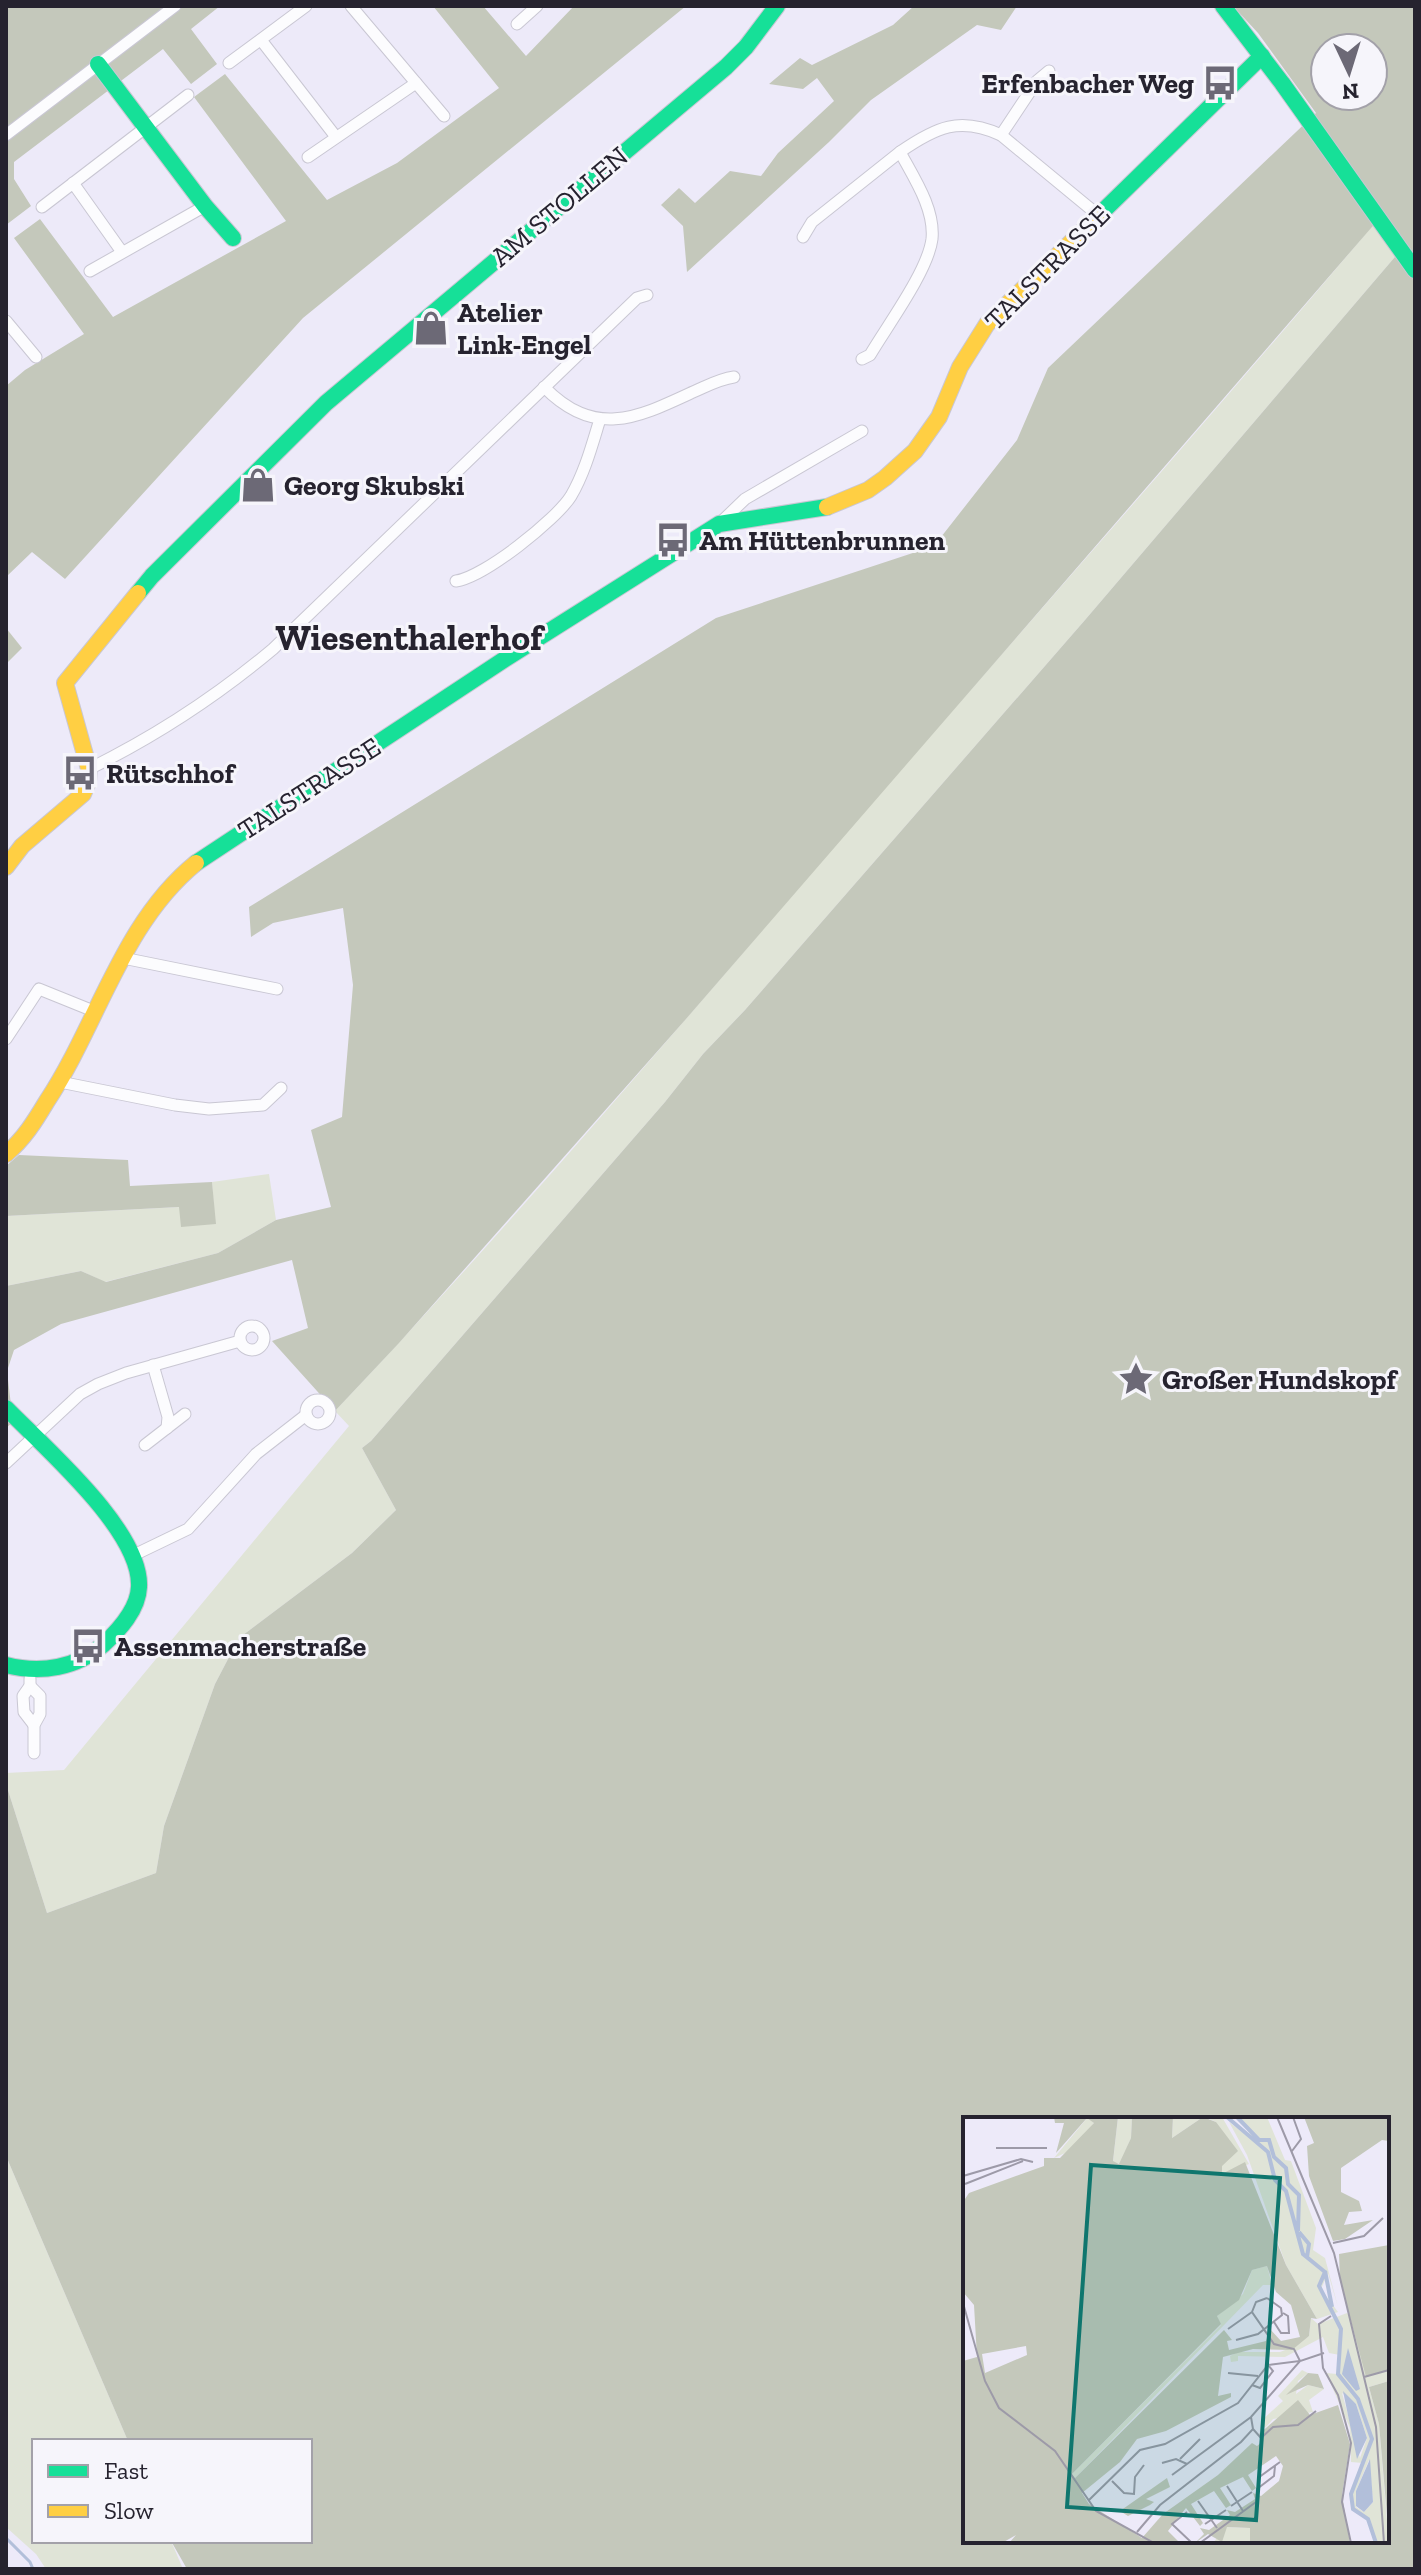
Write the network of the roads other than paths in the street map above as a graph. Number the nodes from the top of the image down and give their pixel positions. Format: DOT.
graph roads {
  1 [pos="175,6"];
  2 [pos="306,6"];
  3 [pos="351,6"];
  4 [pos="537,6"];
  5 [pos="777,6"];
  6 [pos="1223,6"];
  7 [pos="517,24"];
  8 [pos="261,40"];
  9 [pos="1262,56"];
  10 [pos="229,63"];
  11 [pos="98,64"];
  12 [pos="1049,71"];
  13 [pos="416,83"];
  14 [pos="188,95"];
  15 [pos="444,116"];
  16 [pos="145,128"];
  17 [pos="6,135"];
  18 [pos="1001,135"];
  19 [pos="336,137"];
  20 [pos="900,152"];
  21 [pos="308,157"];
  22 [pos="73,183"];
  23 [pos="205,206"];
  24 [pos="42,207"];
  25 [pos="1098,215"];
  26 [pos="803,237"];
  27 [pos="233,238"];
  28 [pos="122,252"];
  29 [pos="1415,270"];
  30 [pos="90,271"];
  31 [pos="647,295"];
  32 [pos="6,321"];
  33 [pos="36,357"];
  34 [pos="862,359"];
  35 [pos="734,377"];
  36 [pos="544,387"];
  37 [pos="600,419"];
  38 [pos="862,431"];
  39 [pos="719,524"];
  40 [pos="456,581"];
  41 [pos="89,769"];
  42 [pos="6,867"];
  43 [pos="123,958"];
  44 [pos="277,989"];
  45 [pos="96,1012"];
  46 [pos="6,1039"];
  47 [pos="60,1082"];
  48 [pos="281,1088"];
  49 [pos="6,1154"];
  50 [pos="240,1341"];
  51 [pos="153,1365"];
  52 [pos="6,1408"];
  53 [pos="185,1414"];
  54 [pos="306,1415"];
  55 [pos="167,1428"];
  56 [pos="35,1438"];
  57 [pos="145,1445"];
  58 [pos="6,1463"];
  59 [pos="134,1555"];
  60 [pos="6,1665"];
  61 [pos="30,1678"];
  62 [pos="34,1753"];
  1 -- 11 [label="street"];
  2 -- 8 [label="street"];
  3 -- 13 [label="street"];
  4 -- 7 [label="street"];
  5 -- 41 [label="street, AM STOLLEN"];
  6 -- 9 [label="street"];
  8 -- 10 [label="street"];
  8 -- 19 [label="street"];
  9 -- 25 [label="street, TALSTRASSE"];
  9 -- 29 [label="street"];
  11 -- 16 [label="street"];
  11 -- 17 [label="street"];
  12 -- 18 [label="street"];
  13 -- 15 [label="street"];
  13 -- 19 [label="street"];
  14 -- 16 [label="street"];
  16 -- 22 [label="street"];
  16 -- 23 [label="street"];
  18 -- 20 [label="street"];
  18 -- 25 [label="street"];
  19 -- 21 [label="street"];
  20 -- 26 [label="street"];
  20 -- 34 [label="street"];
  22 -- 24 [label="street"];
  22 -- 28 [label="street"];
  23 -- 27 [label="street"];
  23 -- 28 [label="street"];
  25 -- 39 [label="street, TALSTRASSE"];
  28 -- 30 [label="street"];
  31 -- 36 [label="street"];
  32 -- 33 [label="street"];
  35 -- 37 [label="street"];
  36 -- 37 [label="street"];
  36 -- 41 [label="street"];
  37 -- 40 [label="street"];
  38 -- 39 [label="street, TALSTRASSE"];
  39 -- 43 [label="street, TALSTRASSE"];
  41 -- 42 [label="street"];
  43 -- 44 [label="street"];
  43 -- 45 [label="street, TALSTRASSE"];
  45 -- 46 [label="street"];
  45 -- 47 [label="street, TALSTRASSE"];
  47 -- 48 [label="street"];
  47 -- 49 [label="street, TALSTRASSE"];
  50 -- 51 [label="street"];
  51 -- 55 [label="street"];
  51 -- 56 [label="street"];
  52 -- 56 [label="street"];
  53 -- 55 [label="street"];
  54 -- 59 [label="street"];
  55 -- 57 [label="street"];
  56 -- 58 [label="street"];
  56 -- 59 [label="street"];
  59 -- 61 [label="street"];
  60 -- 61 [label="street"];
  61 -- 62 [label="street"];
}
